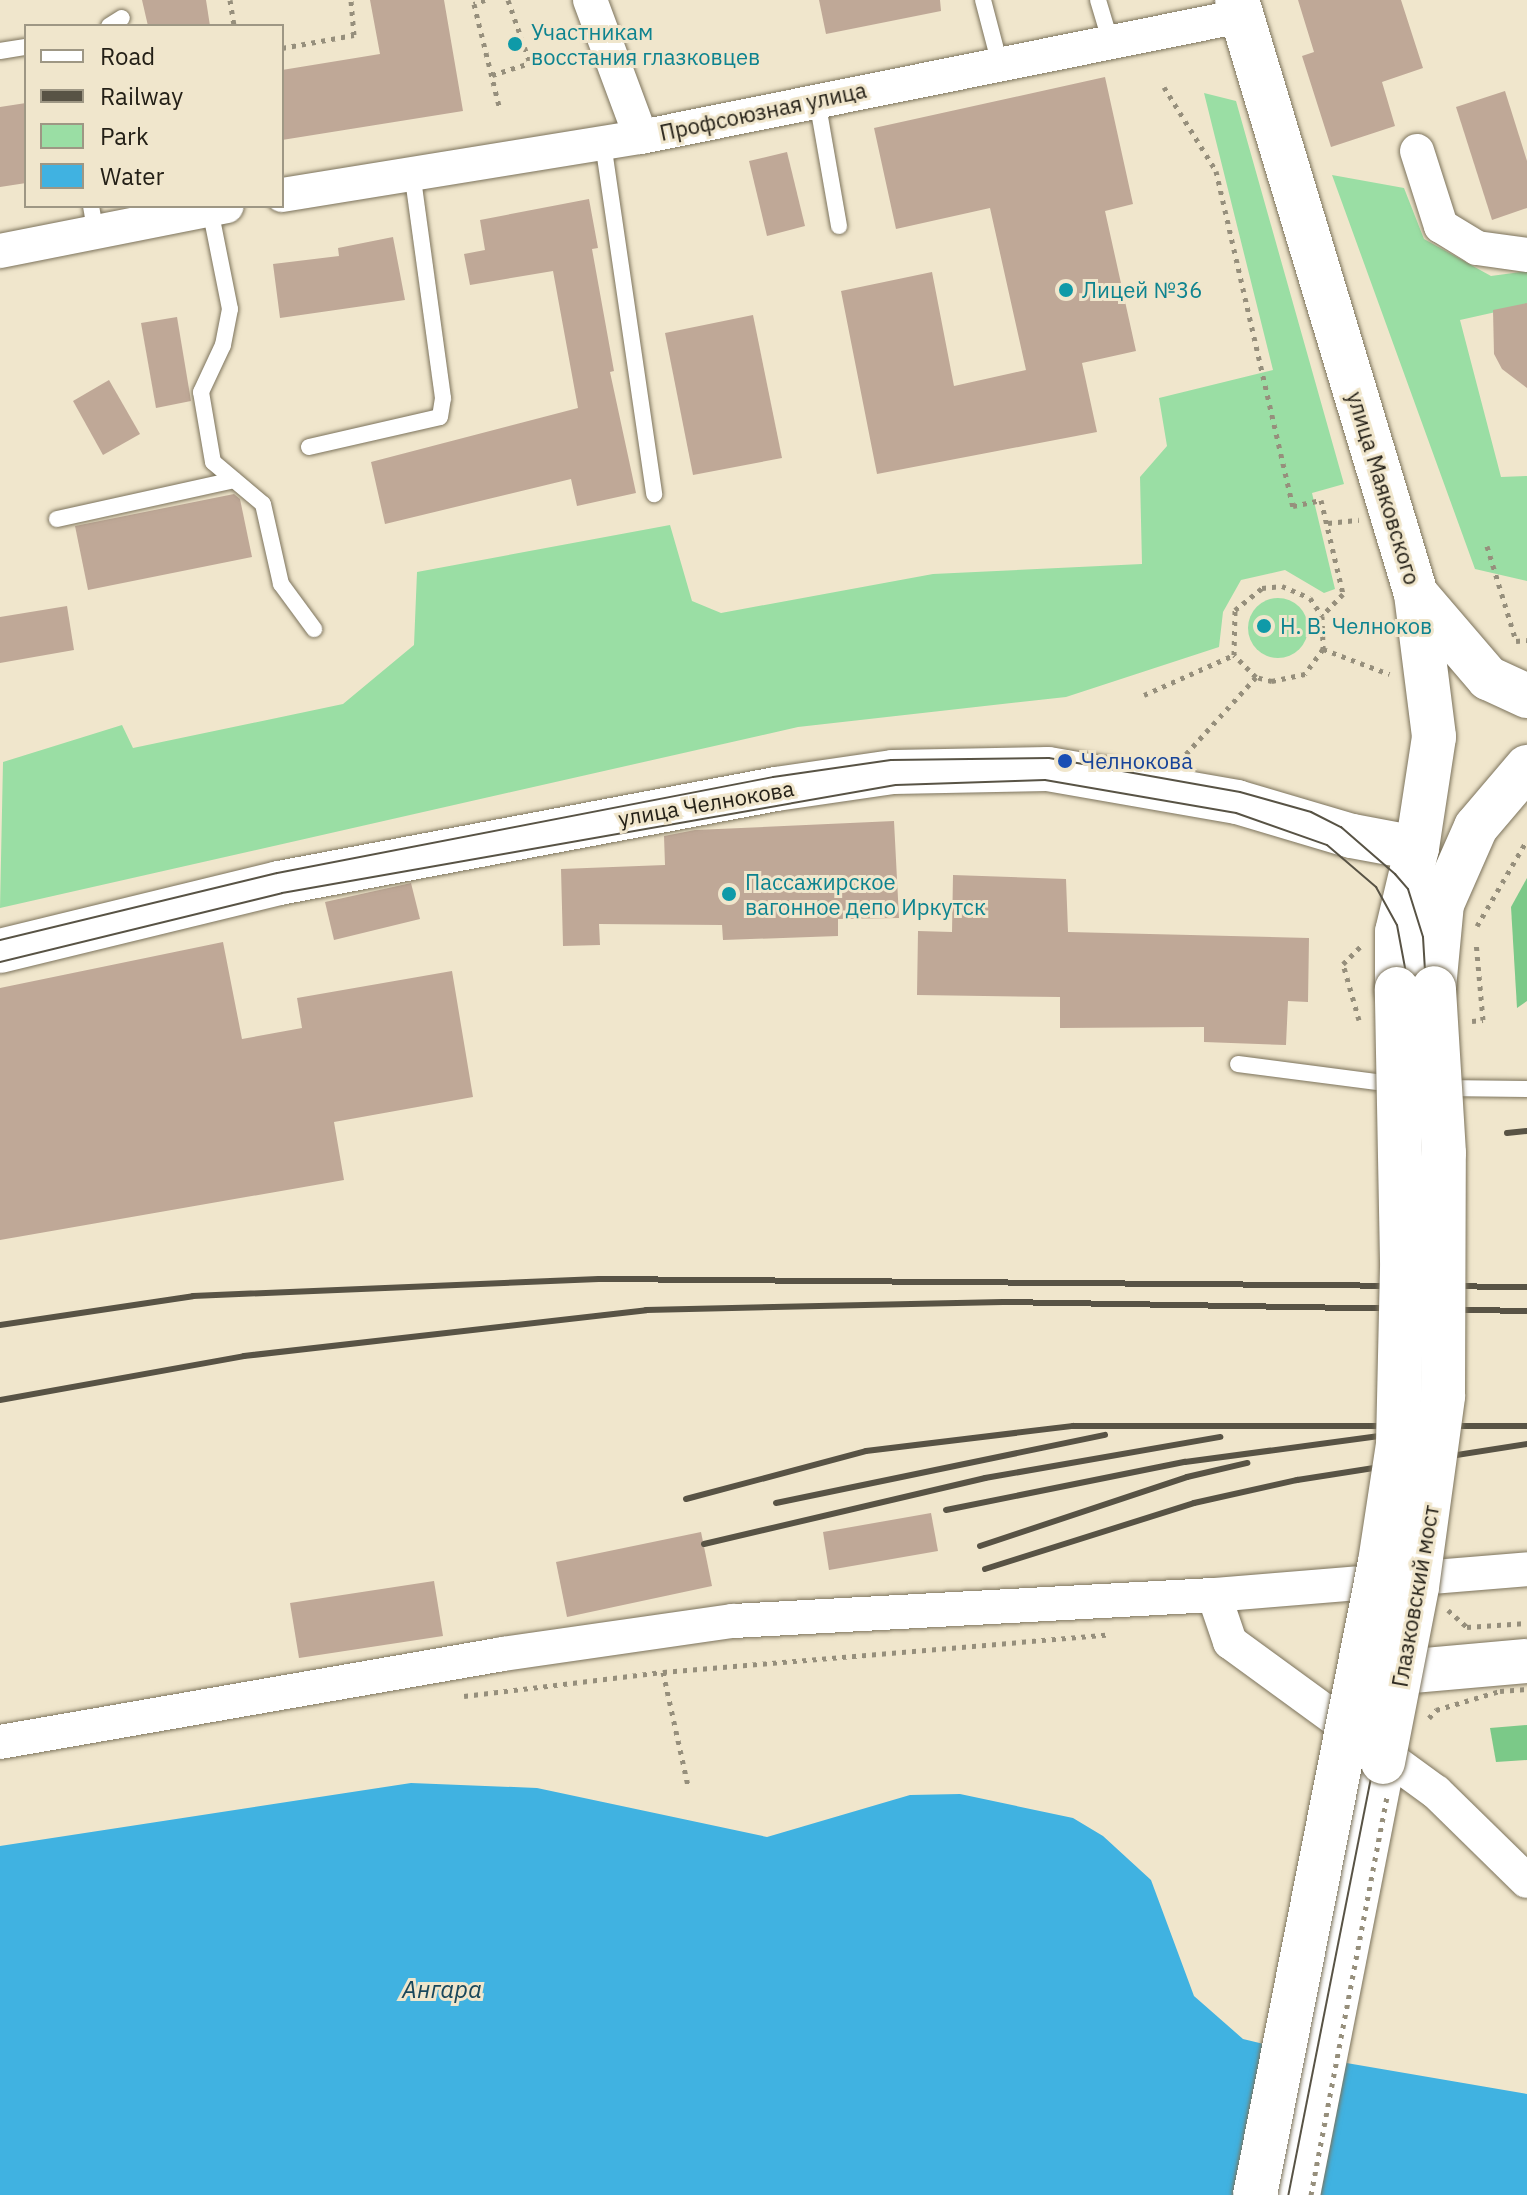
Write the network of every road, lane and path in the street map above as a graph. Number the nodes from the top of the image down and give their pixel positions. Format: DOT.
graph roads {
  1 [pos="230,0"];
  2 [pos="351,0"];
  3 [pos="485,0"];
  4 [pos="508,0"];
  5 [pos="590,0"];
  6 [pos="983,0"];
  7 [pos="1098,0"];
  8 [pos="1239,8"];
  9 [pos="234,24"];
  10 [pos="1110,40"];
  11 [pos="24,47"];
  12 [pos="284,48"];
  13 [pos="0,51"];
  14 [pos="556,55"];
  15 [pos="999,61"];
  16 [pos="530,63"];
  17 [pos="492,75"];
  18 [pos="1164,87"];
  19 [pos="817,100"];
  20 [pos="500,110"];
  21 [pos="641,137"];
  22 [pos="603,143"];
  23 [pos="1417,151"];
  24 [pos="412,172"];
  25 [pos="284,195"];
  26 [pos="218,208"];
  27 [pos="142,214"];
  28 [pos="94,219"];
  29 [pos="839,226"];
  30 [pos="0,251"];
  31 [pos="1527,255"];
  32 [pos="309,447"];
  33 [pos="234,480"];
  34 [pos="654,494"];
  35 [pos="57,519"];
  36 [pos="1487,546"];
  37 [pos="1416,594"];
  38 [pos="1322,616"];
  39 [pos="314,629"];
  40 [pos="1527,640"];
  41 [pos="1323,649"];
  42 [pos="1234,655"];
  43 [pos="1391,674"];
  44 [pos="1256,677"];
  45 [pos="1144,695"];
  46 [pos="1527,696"];
  47 [pos="1186,754"];
  48 [pos="1527,767"];
  49 [pos="1527,840"];
  50 [pos="1417,848"];
  51 [pos="1442,904"];
  52 [pos="1360,944"];
  53 [pos="0,951"];
  54 [pos="1415,988"];
  55 [pos="1483,1020"];
  56 [pos="1364,1036"];
  57 [pos="1238,1064"];
  58 [pos="1527,1089"];
  59 [pos="1527,1569"];
  60 [pos="1214,1595"];
  61 [pos="1115,1635"];
  62 [pos="1527,1661"];
  63 [pos="663,1672"];
  64 [pos="1403,1672"];
  65 [pos="1527,1689"];
  66 [pos="458,1696"];
  67 [pos="1426,1721"];
  68 [pos="0,1742"];
  69 [pos="688,1786"];
  70 [pos="1388,1787"];
  71 [pos="1527,1881"];
  72 [pos="1255,2195"];
  73 [pos="1298,2195"];
  74 [pos="1311,2195"];
  1 -- 9 [label="path"];
  2 -- 12 [label="path"];
  3 -- 17 [label="path"];
  4 -- 16 [label="path"];
  5 -- 21 [label="street"];
  6 -- 15 [label="lane"];
  7 -- 10 [label="lane"];
  8 -- 10 [label="street, Профсоюзная улица"];
  8 -- 37 [label="main road, улица Маяковского"];
  10 -- 15 [label="street, Профсоюзная улица"];
  11 -- 13 [label="lane"];
  14 -- 16 [label="path"];
  15 -- 19 [label="street, Профсоюзная улица"];
  16 -- 17 [label="path"];
  17 -- 20 [label="path"];
  18 -- 38 [label="path"];
  19 -- 21 [label="street, Профсоюзная улица"];
  19 -- 29 [label="lane"];
  21 -- 22 [label="street, Профсоюзная улица"];
  22 -- 24 [label="street, Профсоюзная улица"];
  22 -- 34 [label="lane"];
  23 -- 31 [label="street"];
  24 -- 25 [label="street, Профсоюзная улица"];
  24 -- 32 [label="lane"];
  26 -- 27 [label="street"];
  26 -- 33 [label="lane"];
  27 -- 28 [label="street"];
  28 -- 30 [label="street"];
  33 -- 35 [label="lane"];
  33 -- 39 [label="lane"];
  36 -- 40 [label="path"];
  37 -- 46 [label="main road"];
  37 -- 50 [label="main road, улица Маяковского"];
  38 -- 41 [label="path"];
  38 -- 42 [label="path"];
  41 -- 43 [label="path"];
  41 -- 44 [label="path"];
  42 -- 44 [label="path"];
  42 -- 45 [label="path"];
  44 -- 47 [label="path"];
  48 -- 51 [label="main road"];
  49 -- 55 [label="path"];
  50 -- 51 [label="main road"];
  50 -- 53 [label="main road, улица Челнокова"];
  50 -- 54 [label="main road, улица Маяковского"];
  51 -- 54 [label="main road"];
  52 -- 56 [label="path"];
  54 -- 64 [label="main road, Глазковский мост, bridge"];
  54 -- 72 [label="main road, Глазковский мост, bridge"];
  57 -- 58 [label="lane"];
  59 -- 60 [label="street"];
  60 -- 68 [label="street"];
  60 -- 71 [label="street"];
  61 -- 63 [label="path"];
  62 -- 64 [label="main road"];
  63 -- 66 [label="path"];
  63 -- 69 [label="path"];
  64 -- 73 [label="main road, Глазковский мост, bridge"];
  65 -- 67 [label="path, bridge"];
  70 -- 74 [label="path, bridge"];
}
